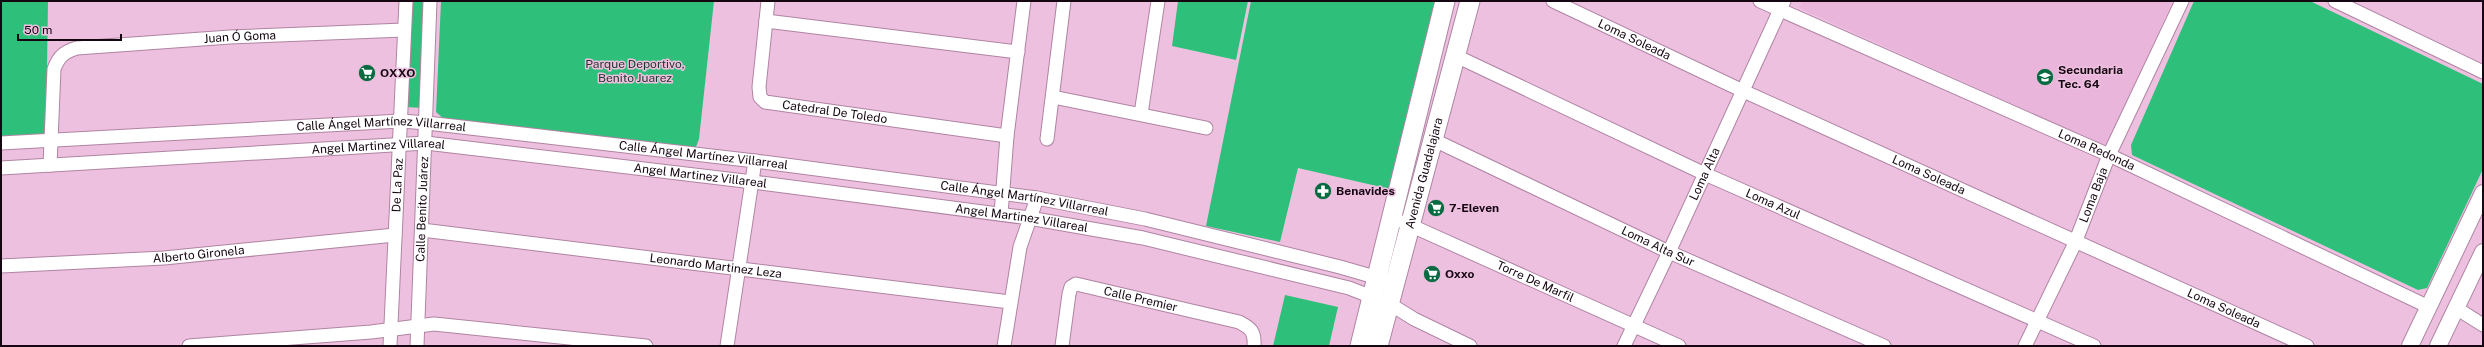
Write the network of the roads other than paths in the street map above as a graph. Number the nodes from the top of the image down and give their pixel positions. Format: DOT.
graph roads {
  1 [pos="406,1"];
  2 [pos="430,1"];
  3 [pos="768,1"];
  4 [pos="1024,1"];
  5 [pos="1064,1"];
  6 [pos="1158,1"];
  7 [pos="1445,1"];
  8 [pos="1470,1"];
  9 [pos="1552,1"];
  10 [pos="1760,1"];
  11 [pos="2182,1"];
  12 [pos="2335,1"];
  13 [pos="1782,6"];
  14 [pos="766,21"];
  15 [pos="404,30"];
  16 [pos="1018,52"];
  17 [pos="1456,56"];
  18 [pos="2483,72"];
  19 [pos="1741,90"];
  20 [pos="1053,97"];
  21 [pos="1141,114"];
  22 [pos="401,121"];
  23 [pos="427,123"];
  24 [pos="1206,128"];
  25 [pos="1007,136"];
  26 [pos="1047,139"];
  27 [pos="51,140"];
  28 [pos="1434,140"];
  29 [pos="1,143"];
  30 [pos="426,143"];
  31 [pos="400,144"];
  32 [pos="2109,155"];
  33 [pos="755,161"];
  34 [pos="50,165"];
  35 [pos="1,168"];
  36 [pos="1705,174"];
  37 [pos="752,182"];
  38 [pos="2483,192"];
  39 [pos="1003,194"];
  40 [pos="1037,198"];
  41 [pos="1001,214"];
  42 [pos="1029,218"];
  43 [pos="1392,219"];
  44 [pos="1412,225"];
  45 [pos="422,230"];
  46 [pos="395,235"];
  47 [pos="2075,243"];
  48 [pos="1670,252"];
  49 [pos="2483,252"];
  50 [pos="1,266"];
  51 [pos="738,267"];
  52 [pos="1377,278"];
  53 [pos="1396,284"];
  54 [pos="1372,297"];
  55 [pos="1010,302"];
  56 [pos="1390,304"];
  57 [pos="2429,307"];
  58 [pos="2456,308"];
  59 [pos="2037,320"];
  60 [pos="2483,324"];
  61 [pos="1633,325"];
  62 [pos="418,326"];
  63 [pos="391,328"];
  64 [pos="189,346"];
  65 [pos="390,346"];
  66 [pos="417,346"];
  67 [pos="646,346"];
  68 [pos="727,346"];
  69 [pos="1004,346"];
  70 [pos="1062,346"];
  71 [pos="1254,346"];
  72 [pos="1360,346"];
  73 [pos="1378,346"];
  74 [pos="1470,346"];
  75 [pos="1624,346"];
  76 [pos="1679,346"];
  77 [pos="1884,346"];
  78 [pos="2025,346"];
  79 [pos="2094,346"];
  80 [pos="2307,346"];
  81 [pos="2410,346"];
  82 [pos="2438,346"];
  1 -- 15 [label="street, De La Paz"];
  2 -- 23 [label="street, Calle Benito Juárez"];
  3 -- 14 [label="street, Catedral De Toledo"];
  4 -- 16 [label="street"];
  5 -- 20 [label="street"];
  6 -- 21 [label="street"];
  7 -- 43 [label="main road, Avenida Guadalajara"];
  8 -- 17 [label="main road, Avenida Guadalajara"];
  9 -- 19 [label="street, Loma Soleada"];
  10 -- 13 [label="street, Loma Redonda"];
  11 -- 32 [label="street, Loma Baja"];
  12 -- 18 [label="street"];
  13 -- 19 [label="street, Loma Alta"];
  13 -- 32 [label="street, Loma Redonda"];
  14 -- 16 [label="street"];
  14 -- 25 [label="street, Catedral De Toledo"];
  15 -- 22 [label="street, De La Paz"];
  15 -- 27 [label="street, Juan Ó Goma"];
  16 -- 25 [label="street"];
  17 -- 28 [label="main road, Avenida Guadalajara"];
  17 -- 36 [label="street, Loma Azul"];
  19 -- 36 [label="street, Loma Alta"];
  19 -- 47 [label="street, Loma Soleada"];
  20 -- 21 [label="street"];
  20 -- 26 [label="street"];
  21 -- 24 [label="street"];
  22 -- 23 [label="street, Calle Ángel Martínez Villarreal"];
  22 -- 27 [label="street, Calle Ángel Martínez Villarreal"];
  22 -- 31 [label="street, De La Paz"];
  23 -- 30 [label="street, Calle Benito Juárez"];
  23 -- 33 [label="street, Calle Ángel Martínez Villarreal"];
  25 -- 39 [label="street"];
  27 -- 29 [label="street, Calle Ángel Martínez Villarreal"];
  27 -- 34 [label="street"];
  28 -- 44 [label="main road, Avenida Guadalajara"];
  28 -- 48 [label="street, Loma Alta Sur"];
  30 -- 31 [label="street, Angel Martinez Villareal"];
  30 -- 37 [label="street, Angel Martinez Villareal"];
  30 -- 45 [label="street, Calle Benito Juárez"];
  31 -- 34 [label="street, Angel Martinez Villareal"];
  31 -- 46 [label="street, De La Paz"];
  32 -- 47 [label="street, Loma Baja"];
  32 -- 57 [label="street, Loma Redonda"];
  33 -- 37 [label="street"];
  33 -- 39 [label="street, Calle Ángel Martínez Villarreal"];
  34 -- 35 [label="street, Angel Martinez Villareal"];
  36 -- 48 [label="street, Loma Alta"];
  36 -- 59 [label="street, Loma Azul"];
  37 -- 41 [label="street, Angel Martinez Villareal"];
  37 -- 51 [label="street"];
  38 -- 57 [label="street"];
  39 -- 40 [label="street, Calle Ángel Martínez Villarreal"];
  39 -- 41 [label="street"];
  40 -- 42 [label="street"];
  40 -- 52 [label="street, Calle Ángel Martínez Villarreal"];
  41 -- 42 [label="street, Angel Martinez Villareal"];
  42 -- 54 [label="street, Angel Martinez Villareal"];
  42 -- 55 [label="street"];
  43 -- 44 [label="street, Torre De Marfil"];
  43 -- 52 [label="main road, Avenida Guadalajara"];
  44 -- 53 [label="main road, Avenida Guadalajara"];
  44 -- 61 [label="street, Torre De Marfil"];
  45 -- 51 [label="street, Leonardo Martinez Leza"];
  45 -- 62 [label="street, Calle Benito Juárez"];
  46 -- 50 [label="street, Alberto Gironela"];
  46 -- 63 [label="street, De La Paz"];
  47 -- 59 [label="street, Loma Baja"];
  47 -- 80 [label="street, Loma Soleada"];
  48 -- 61 [label="street, Loma Alta"];
  48 -- 77 [label="street, Loma Alta Sur"];
  49 -- 58 [label="street"];
  51 -- 55 [label="street, Leonardo Martinez Leza"];
  51 -- 68 [label="street"];
  52 -- 53 [label="street, Calle Ángel Martínez Villarreal"];
  52 -- 54 [label="main road, Avenida Guadalajara"];
  53 -- 56 [label="main road, Avenida Guadalajara"];
  54 -- 56 [label="street, Angel Martinez Villareal"];
  54 -- 72 [label="main road, Avenida Guadalajara"];
  55 -- 69 [label="street"];
  56 -- 73 [label="main road, Avenida Guadalajara"];
  56 -- 74 [label="street, Angel Martinez Villareal"];
  57 -- 81 [label="street"];
  58 -- 60 [label="street"];
  58 -- 82 [label="street"];
  59 -- 78 [label="street, Loma Baja"];
  59 -- 79 [label="street, Loma Azul"];
  61 -- 75 [label="street, Loma Alta"];
  61 -- 76 [label="street, Torre De Marfil"];
  62 -- 63 [label="street"];
  62 -- 66 [label="street, Calle Benito Juárez"];
  62 -- 67 [label="street"];
  63 -- 64 [label="street"];
  63 -- 65 [label="street, De La Paz"];
  70 -- 71 [label="street, Calle Premier"];
}
